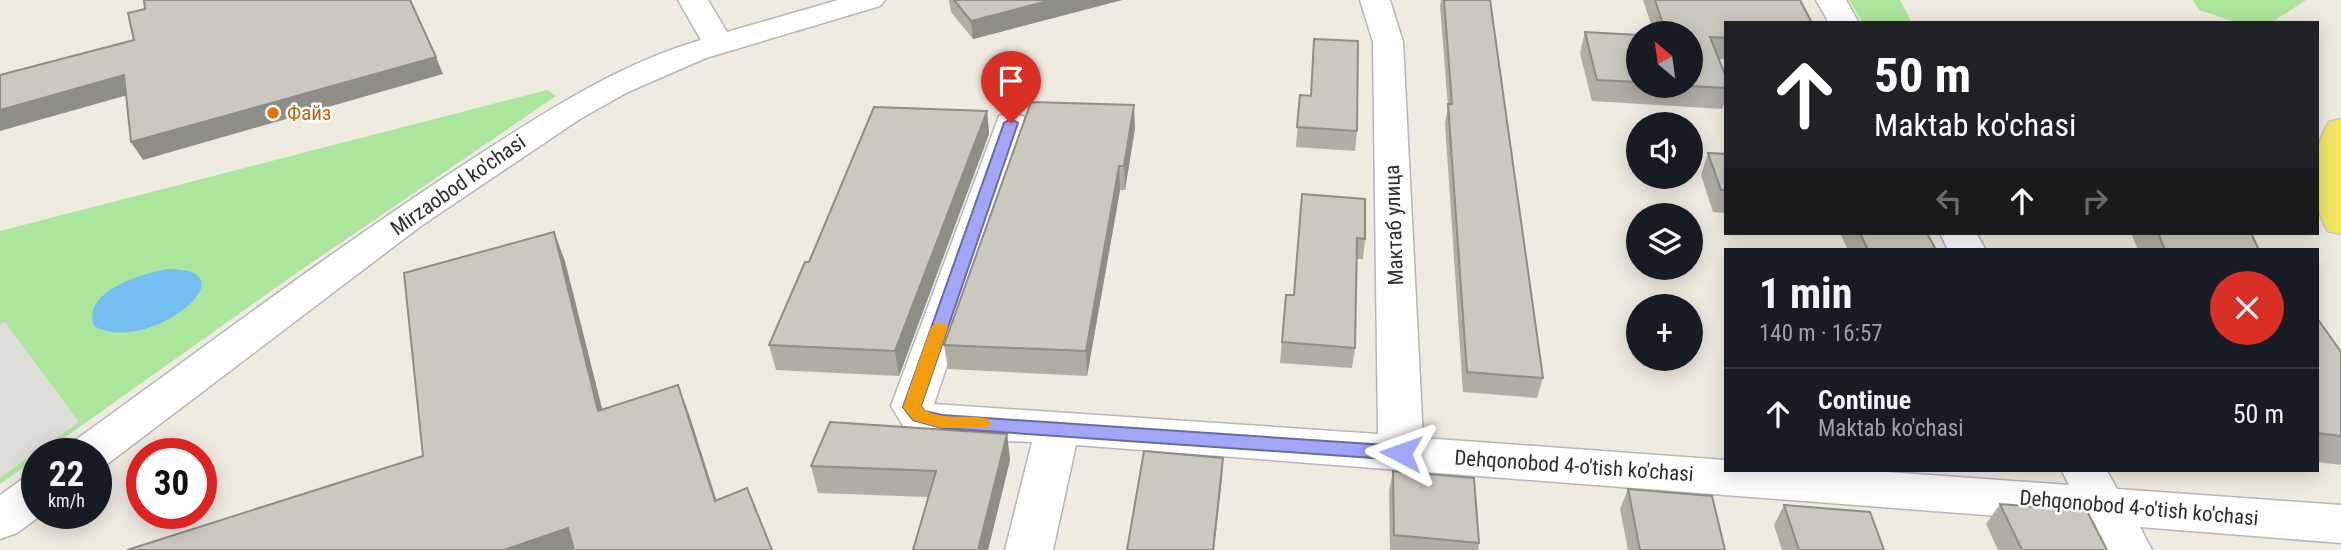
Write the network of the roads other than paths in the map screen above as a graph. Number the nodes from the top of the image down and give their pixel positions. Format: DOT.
graph roads {
  1 [pos="693,0"];
  2 [pos="870,0"];
  3 [pos="1375,0"];
  4 [pos="1831,0"];
  5 [pos="1843,21"];
  6 [pos="718,42"];
  7 [pos="1011,123"];
  8 [pos="2341,129"];
  9 [pos="2341,223"];
  10 [pos="1058,427"];
  11 [pos="111,438"];
  12 [pos="1401,453"];
  13 [pos="1724,469"];
  14 [pos="1777,472"];
  15 [pos="2094,488"];
  16 [pos="21,505"];
  17 [pos="0,520"];
  18 [pos="2341,524"];
  19 [pos="1029,550"];
  20 [pos="2127,550"];
  1 -- 6 [label="street"];
  2 -- 6 [label="street, Mirzaobod ko'chasi"];
  3 -- 12 [label="street, Мактаб улица"];
  4 -- 5 [label="street"];
  6 -- 11 [label="street, Mirzaobod ko'chasi"];
  7 -- 10 [label="street, Dehqonobod 4-o'tish ko'chasi"];
  8 -- 9 [label="main road"];
  10 -- 12 [label="street, Dehqonobod 4-o'tish ko'chasi"];
  10 -- 19 [label="street"];
  12 -- 13 [label="street, Dehqonobod 4-o'tish ko'chasi"];
  14 -- 15 [label="street, Dehqonobod 4-o'tish ko'chasi"];
  15 -- 18 [label="street, Dehqonobod 4-o'tish ko'chasi"];
  15 -- 20 [label="street"];
  16 -- 17 [label="street"];
}
